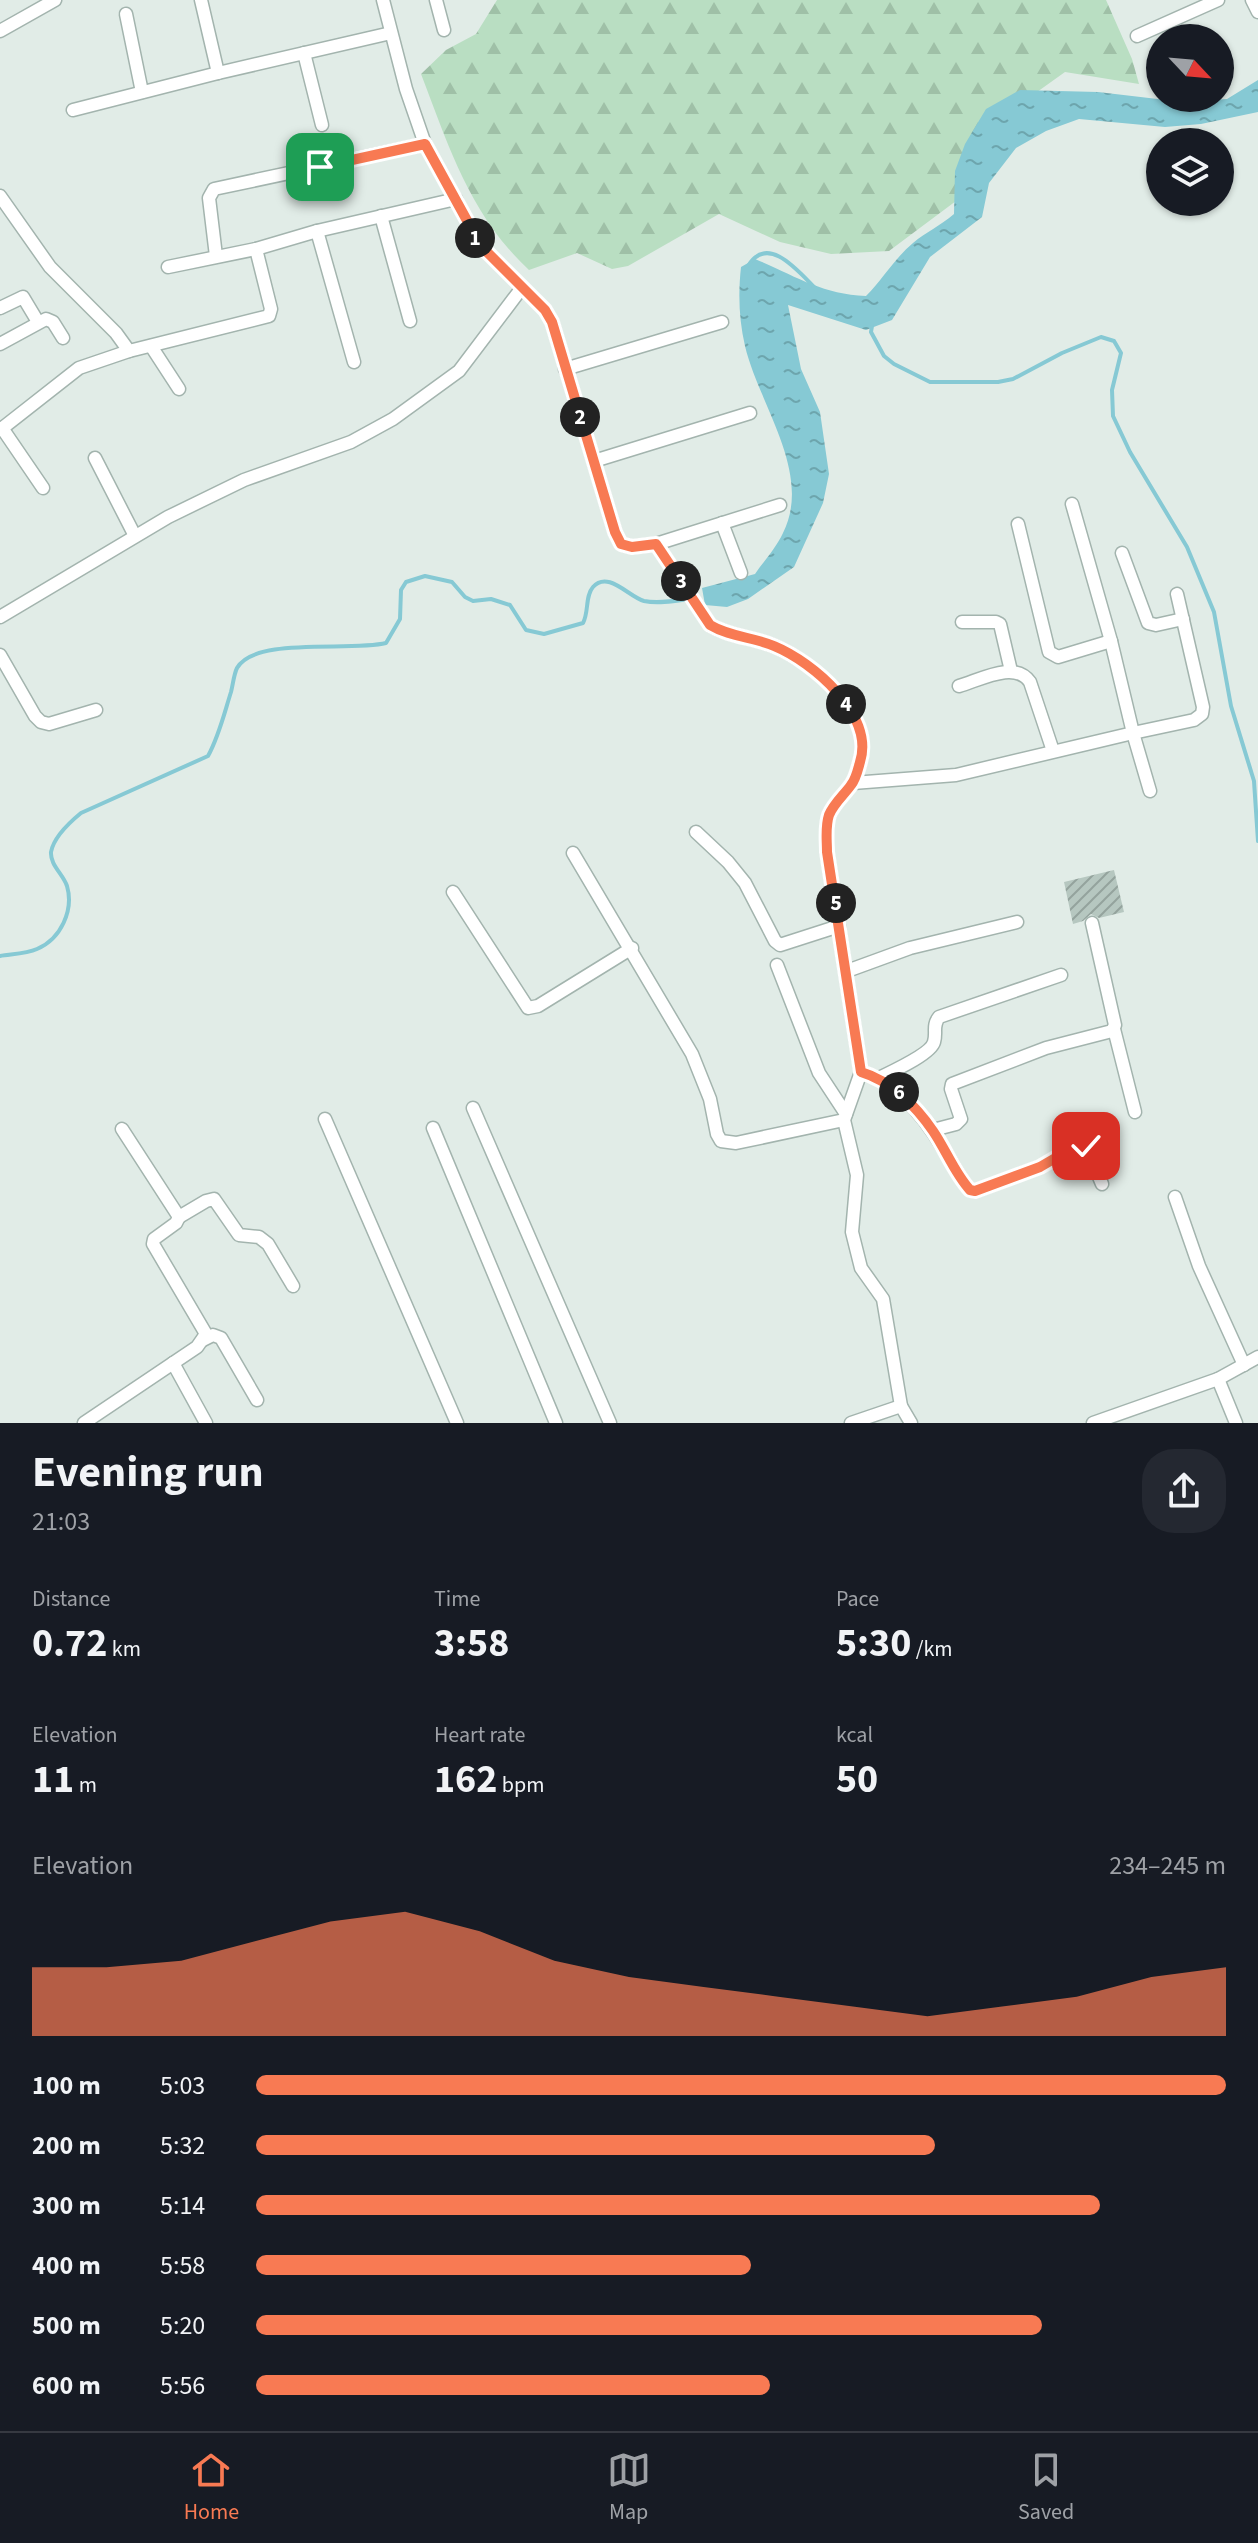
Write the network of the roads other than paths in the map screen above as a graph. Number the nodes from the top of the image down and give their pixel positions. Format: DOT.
graph roads {
  1 [pos="55,0"];
  2 [pos="201,0"];
  3 [pos="383,0"];
  4 [pos="436,0"];
  5 [pos="1218,0"];
  6 [pos="126,14"];
  7 [pos="444,30"];
  8 [pos="0,31"];
  9 [pos="391,33"];
  10 [pos="1137,36"];
  11 [pos="304,53"];
  12 [pos="218,73"];
  13 [pos="142,92"];
  14 [pos="73,110"];
  15 [pos="322,125"];
  16 [pos="425,144"];
  17 [pos="0,196"];
  18 [pos="456,199"];
  19 [pos="381,216"];
  20 [pos="317,231"];
  21 [pos="256,249"];
  22 [pos="216,256"];
  23 [pos="168,267"];
  24 [pos="521,289"];
  25 [pos="0,308"];
  26 [pos="410,321"];
  27 [pos="38,322"];
  28 [pos="722,322"];
  29 [pos="63,338"];
  30 [pos="0,344"];
  31 [pos="151,346"];
  32 [pos="129,351"];
  33 [pos="354,362"];
  34 [pos="565,369"];
  35 [pos="179,389"];
  36 [pos="750,413"];
  37 [pos="1,429"];
  38 [pos="95,458"];
  39 [pos="594,461"];
  40 [pos="43,488"];
  41 [pos="1072,504"];
  42 [pos="780,505"];
  43 [pos="722,523"];
  44 [pos="1018,524"];
  45 [pos="135,536"];
  46 [pos="656,544"];
  47 [pos="1122,553"];
  48 [pos="741,573"];
  49 [pos="1177,594"];
  50 [pos="0,617"];
  51 [pos="1183,619"];
  52 [pos="962,622"];
  53 [pos="1111,641"];
  54 [pos="0,655"];
  55 [pos="1011,671"];
  56 [pos="959,686"];
  57 [pos="96,710"];
  58 [pos="1133,733"];
  59 [pos="1053,751"];
  60 [pos="853,783"];
  61 [pos="1150,791"];
  62 [pos="696,832"];
  63 [pos="573,853"];
  64 [pos="453,892"];
  65 [pos="1017,922"];
  66 [pos="1092,923"];
  67 [pos="839,926"];
  68 [pos="632,948"];
  69 [pos="777,965"];
  70 [pos="847,971"];
  71 [pos="1061,975"];
  72 [pos="1114,1029"];
  73 [pos="861,1072"];
  74 [pos="879,1078"];
  75 [pos="473,1108"];
  76 [pos="1135,1112"];
  77 [pos="845,1117"];
  78 [pos="325,1119"];
  79 [pos="433,1128"];
  80 [pos="122,1129"];
  81 [pos="933,1130"];
  82 [pos="1102,1184"];
  83 [pos="1175,1197"];
  84 [pos="179,1217"];
  85 [pos="293,1286"];
  86 [pos="203,1340"];
  87 [pos="1258,1357"];
  88 [pos="173,1363"];
  89 [pos="1244,1365"];
  90 [pos="1218,1379"];
  91 [pos="257,1400"];
  92 [pos="901,1406"];
  93 [pos="1133,1408"];
  94 [pos="84,1423"];
  95 [pos="206,1423"];
  96 [pos="457,1423"];
  97 [pos="556,1423"];
  98 [pos="610,1423"];
  99 [pos="851,1423"];
  100 [pos="911,1423"];
  101 [pos="1093,1423"];
  102 [pos="1138,1423"];
  103 [pos="1236,1423"];
  1 -- 8 [label="street"];
  2 -- 12 [label="street"];
  3 -- 9 [label="street"];
  4 -- 7 [label="street"];
  5 -- 10 [label="street"];
  6 -- 13 [label="street"];
  9 -- 11 [label="street"];
  9 -- 16 [label="street"];
  11 -- 12 [label="street"];
  11 -- 15 [label="street"];
  12 -- 13 [label="street"];
  13 -- 14 [label="street"];
  16 -- 18 [label="street"];
  16 -- 22 [label="street"];
  17 -- 32 [label="street"];
  18 -- 19 [label="street"];
  18 -- 24 [label="street"];
  19 -- 20 [label="street"];
  19 -- 26 [label="street"];
  20 -- 21 [label="street"];
  20 -- 33 [label="street"];
  21 -- 22 [label="street"];
  21 -- 31 [label="street"];
  22 -- 23 [label="street"];
  24 -- 34 [label="street"];
  24 -- 45 [label="street"];
  25 -- 27 [label="street"];
  27 -- 29 [label="street"];
  27 -- 30 [label="street"];
  28 -- 34 [label="street"];
  31 -- 32 [label="street"];
  31 -- 35 [label="street"];
  32 -- 37 [label="street"];
  34 -- 39 [label="street"];
  36 -- 39 [label="street"];
  37 -- 40 [label="street"];
  38 -- 45 [label="street"];
  39 -- 46 [label="street"];
  41 -- 53 [label="street"];
  42 -- 43 [label="street"];
  43 -- 46 [label="street"];
  43 -- 48 [label="street"];
  44 -- 53 [label="street"];
  45 -- 50 [label="street"];
  46 -- 60 [label="street"];
  47 -- 51 [label="street"];
  49 -- 51 [label="street"];
  51 -- 58 [label="street"];
  52 -- 55 [label="street"];
  53 -- 58 [label="street"];
  54 -- 57 [label="street"];
  55 -- 56 [label="street"];
  55 -- 59 [label="street"];
  58 -- 59 [label="street"];
  58 -- 61 [label="street"];
  59 -- 60 [label="street"];
  60 -- 67 [label="street"];
  62 -- 67 [label="street"];
  63 -- 68 [label="street"];
  64 -- 68 [label="street"];
  65 -- 70 [label="street"];
  66 -- 72 [label="street"];
  67 -- 70 [label="street"];
  68 -- 77 [label="street"];
  69 -- 77 [label="street"];
  70 -- 73 [label="street"];
  71 -- 74 [label="street"];
  72 -- 76 [label="street"];
  72 -- 81 [label="street"];
  73 -- 74 [label="street"];
  73 -- 77 [label="street"];
  74 -- 81 [label="street"];
  75 -- 98 [label="street"];
  77 -- 92 [label="street"];
  78 -- 96 [label="street"];
  79 -- 97 [label="street"];
  80 -- 84 [label="street"];
  81 -- 82 [label="street"];
  83 -- 89 [label="street"];
  84 -- 85 [label="street"];
  84 -- 86 [label="street"];
  86 -- 88 [label="street"];
  86 -- 91 [label="street"];
  87 -- 89 [label="street"];
  88 -- 94 [label="street"];
  88 -- 95 [label="street"];
  89 -- 90 [label="street"];
  90 -- 93 [label="street"];
  90 -- 103 [label="street"];
  92 -- 99 [label="street"];
  92 -- 100 [label="street"];
  93 -- 101 [label="street"];
  93 -- 102 [label="street"];
}
